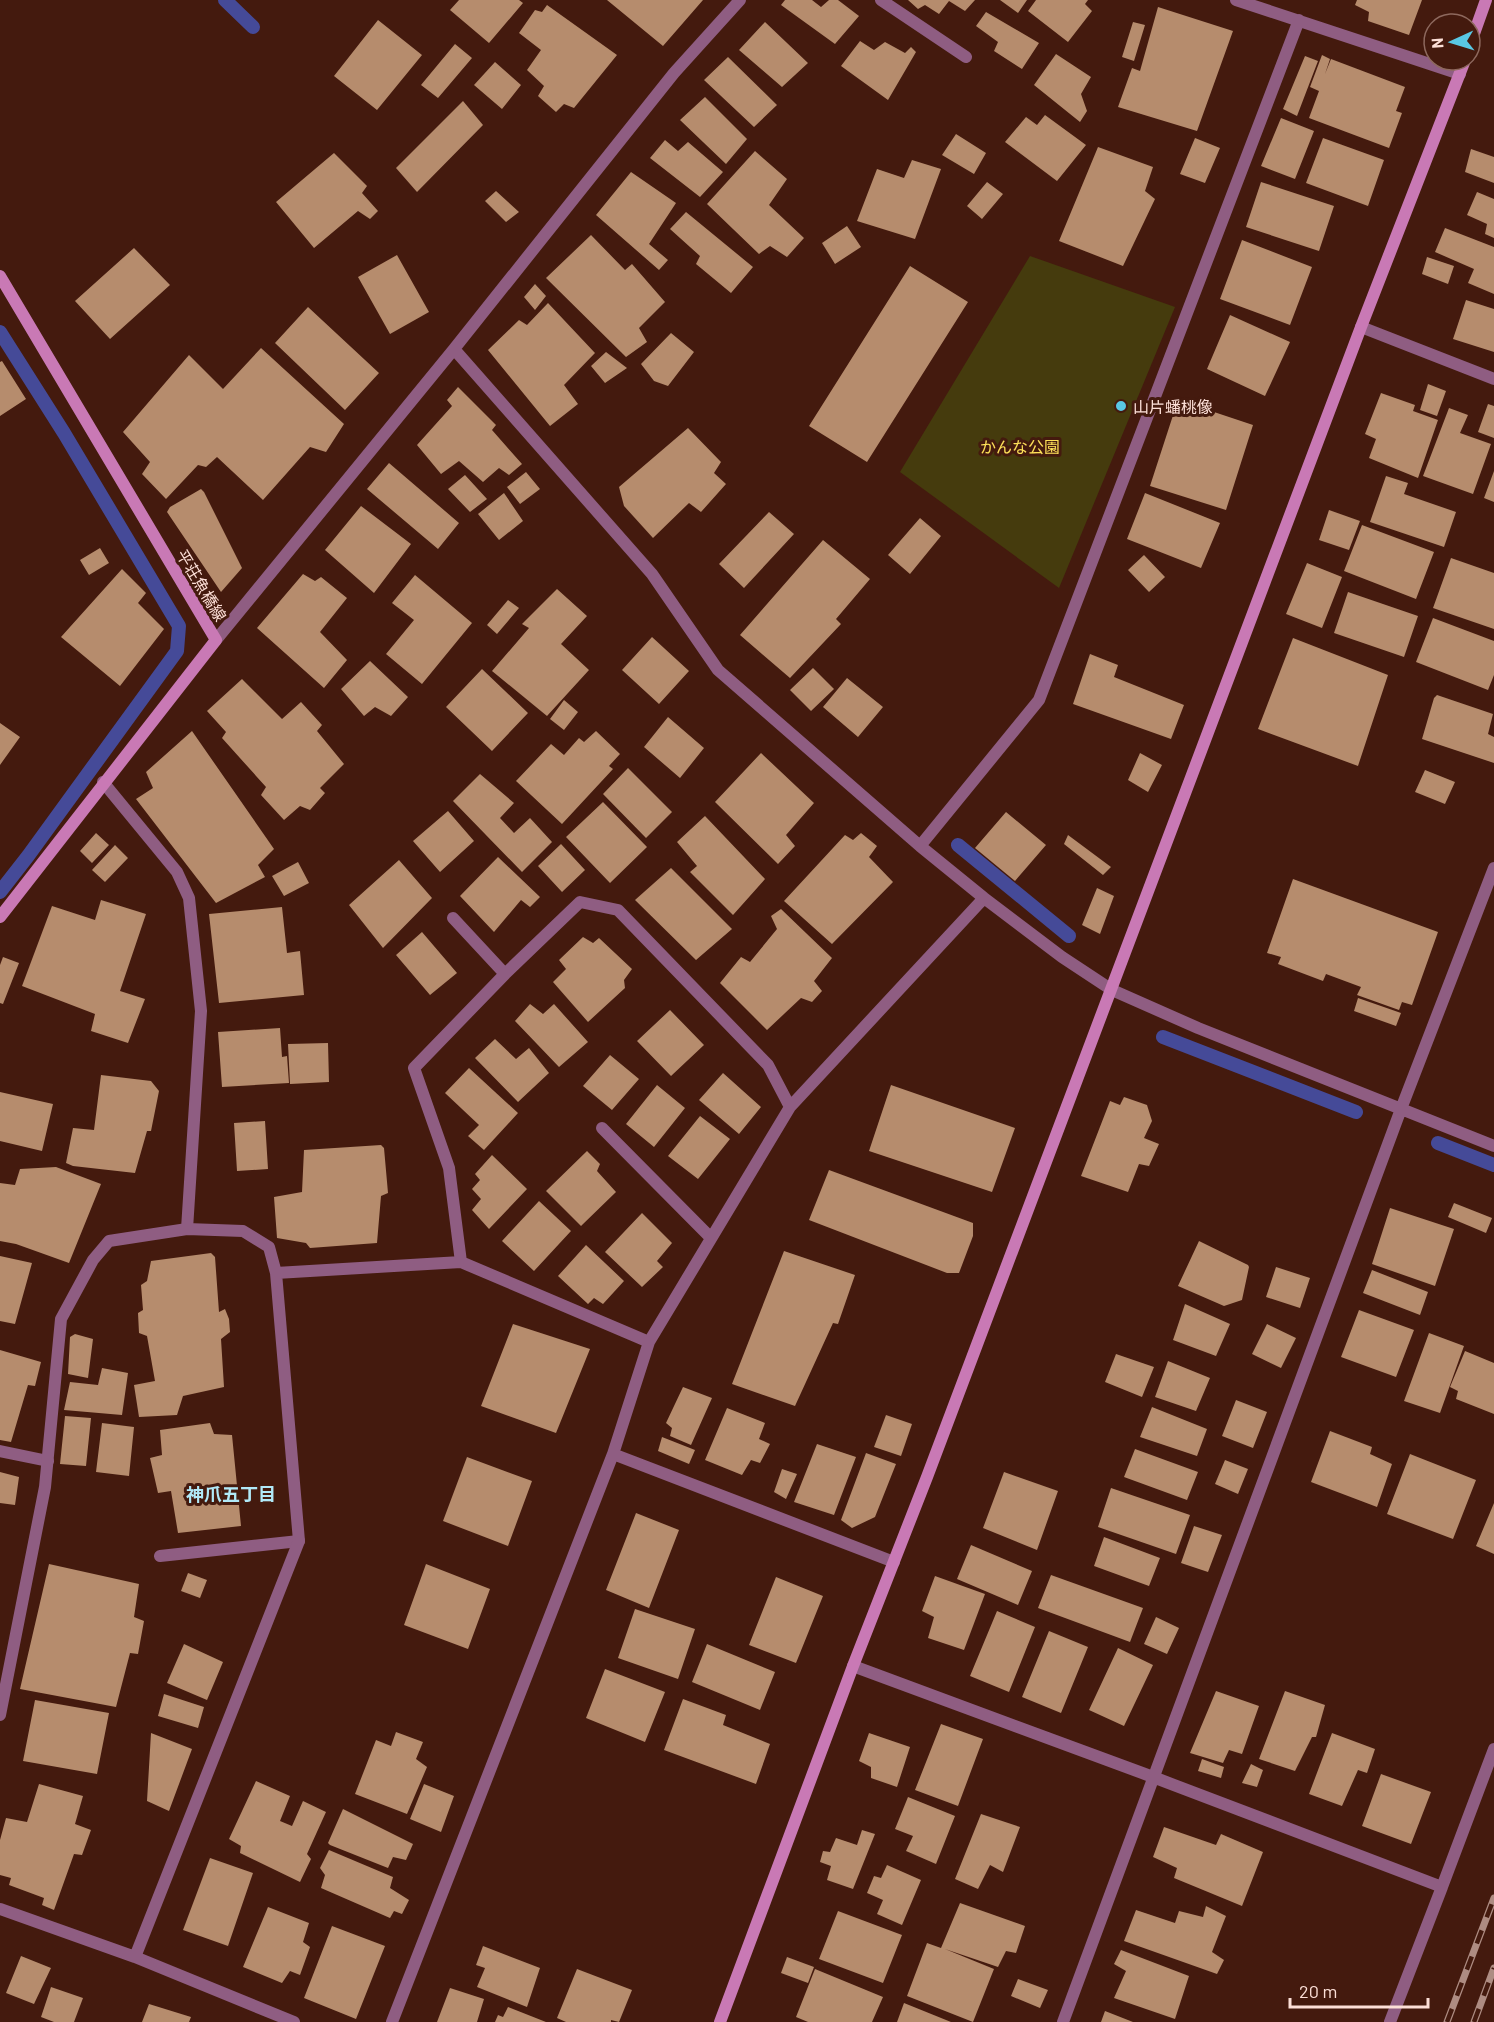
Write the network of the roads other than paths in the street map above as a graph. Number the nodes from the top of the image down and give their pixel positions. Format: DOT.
graph roads {
  1 [pos="740,0"];
  2 [pos="881,0"];
  3 [pos="1236,0"];
  4 [pos="1258,4"];
  5 [pos="1299,20"];
  6 [pos="966,57"];
  7 [pos="1460,74"];
  8 [pos="0,276"];
  9 [pos="1361,327"];
  10 [pos="454,349"];
  11 [pos="1494,378"];
  12 [pos="216,640"];
  13 [pos="103,782"];
  14 [pos="920,846"];
  15 [pos="1494,868"];
  16 [pos="984,898"];
  17 [pos="0,917"];
  18 [pos="453,918"];
  19 [pos="505,974"];
  20 [pos="1112,990"];
  21 [pos="790,1107"];
  22 [pos="1401,1109"];
  23 [pos="602,1128"];
  24 [pos="1494,1146"];
  25 [pos="187,1229"];
  26 [pos="711,1238"];
  27 [pos="461,1262"];
  28 [pos="276,1273"];
  29 [pos="649,1342"];
  30 [pos="0,1451"];
  31 [pos="613,1454"];
  32 [pos="48,1461"];
  33 [pos="299,1541"];
  34 [pos="160,1556"];
  35 [pos="894,1562"];
  36 [pos="853,1666"];
  37 [pos="0,1715"];
  38 [pos="1494,1749"];
  39 [pos="1153,1777"];
  40 [pos="1442,1887"];
  41 [pos="0,1909"];
  42 [pos="135,1957"];
  43 [pos="294,2022"];
  44 [pos="392,2022"];
  45 [pos="720,2022"];
  46 [pos="1063,2022"];
  47 [pos="1390,2022"];
  1 -- 10 [label="street"];
  2 -- 6 [label="street"];
  3 -- 4 [label="street"];
  4 -- 5 [label="street"];
  5 -- 7 [label="street"];
  5 -- 14 [label="street"];
  7 -- 9 [label="street"];
  8 -- 12 [label="street, 平荘魚橋線"];
  9 -- 11 [label="street"];
  9 -- 20 [label="street"];
  10 -- 12 [label="street"];
  10 -- 14 [label="street"];
  12 -- 13 [label="street, 平荘魚橋線"];
  13 -- 17 [label="street, 平荘魚橋線"];
  13 -- 25 [label="street"];
  14 -- 16 [label="street"];
  15 -- 22 [label="street"];
  16 -- 20 [label="street"];
  16 -- 21 [label="street"];
  18 -- 19 [label="street"];
  19 -- 21 [label="street"];
  19 -- 27 [label="street"];
  20 -- 22 [label="street"];
  20 -- 35 [label="street"];
  21 -- 26 [label="street"];
  22 -- 24 [label="street"];
  22 -- 39 [label="street"];
  23 -- 26 [label="street"];
  25 -- 28 [label="street"];
  25 -- 32 [label="street"];
  26 -- 29 [label="street"];
  27 -- 28 [label="street"];
  27 -- 29 [label="street"];
  28 -- 33 [label="street"];
  29 -- 31 [label="street"];
  30 -- 32 [label="street"];
  31 -- 35 [label="street"];
  31 -- 44 [label="street"];
  32 -- 37 [label="street"];
  33 -- 34 [label="street"];
  33 -- 42 [label="street"];
  35 -- 36 [label="street"];
  36 -- 39 [label="street"];
  36 -- 45 [label="street"];
  38 -- 40 [label="street"];
  39 -- 40 [label="street"];
  39 -- 46 [label="street"];
  40 -- 47 [label="street"];
  41 -- 42 [label="street"];
  42 -- 43 [label="street"];
}
